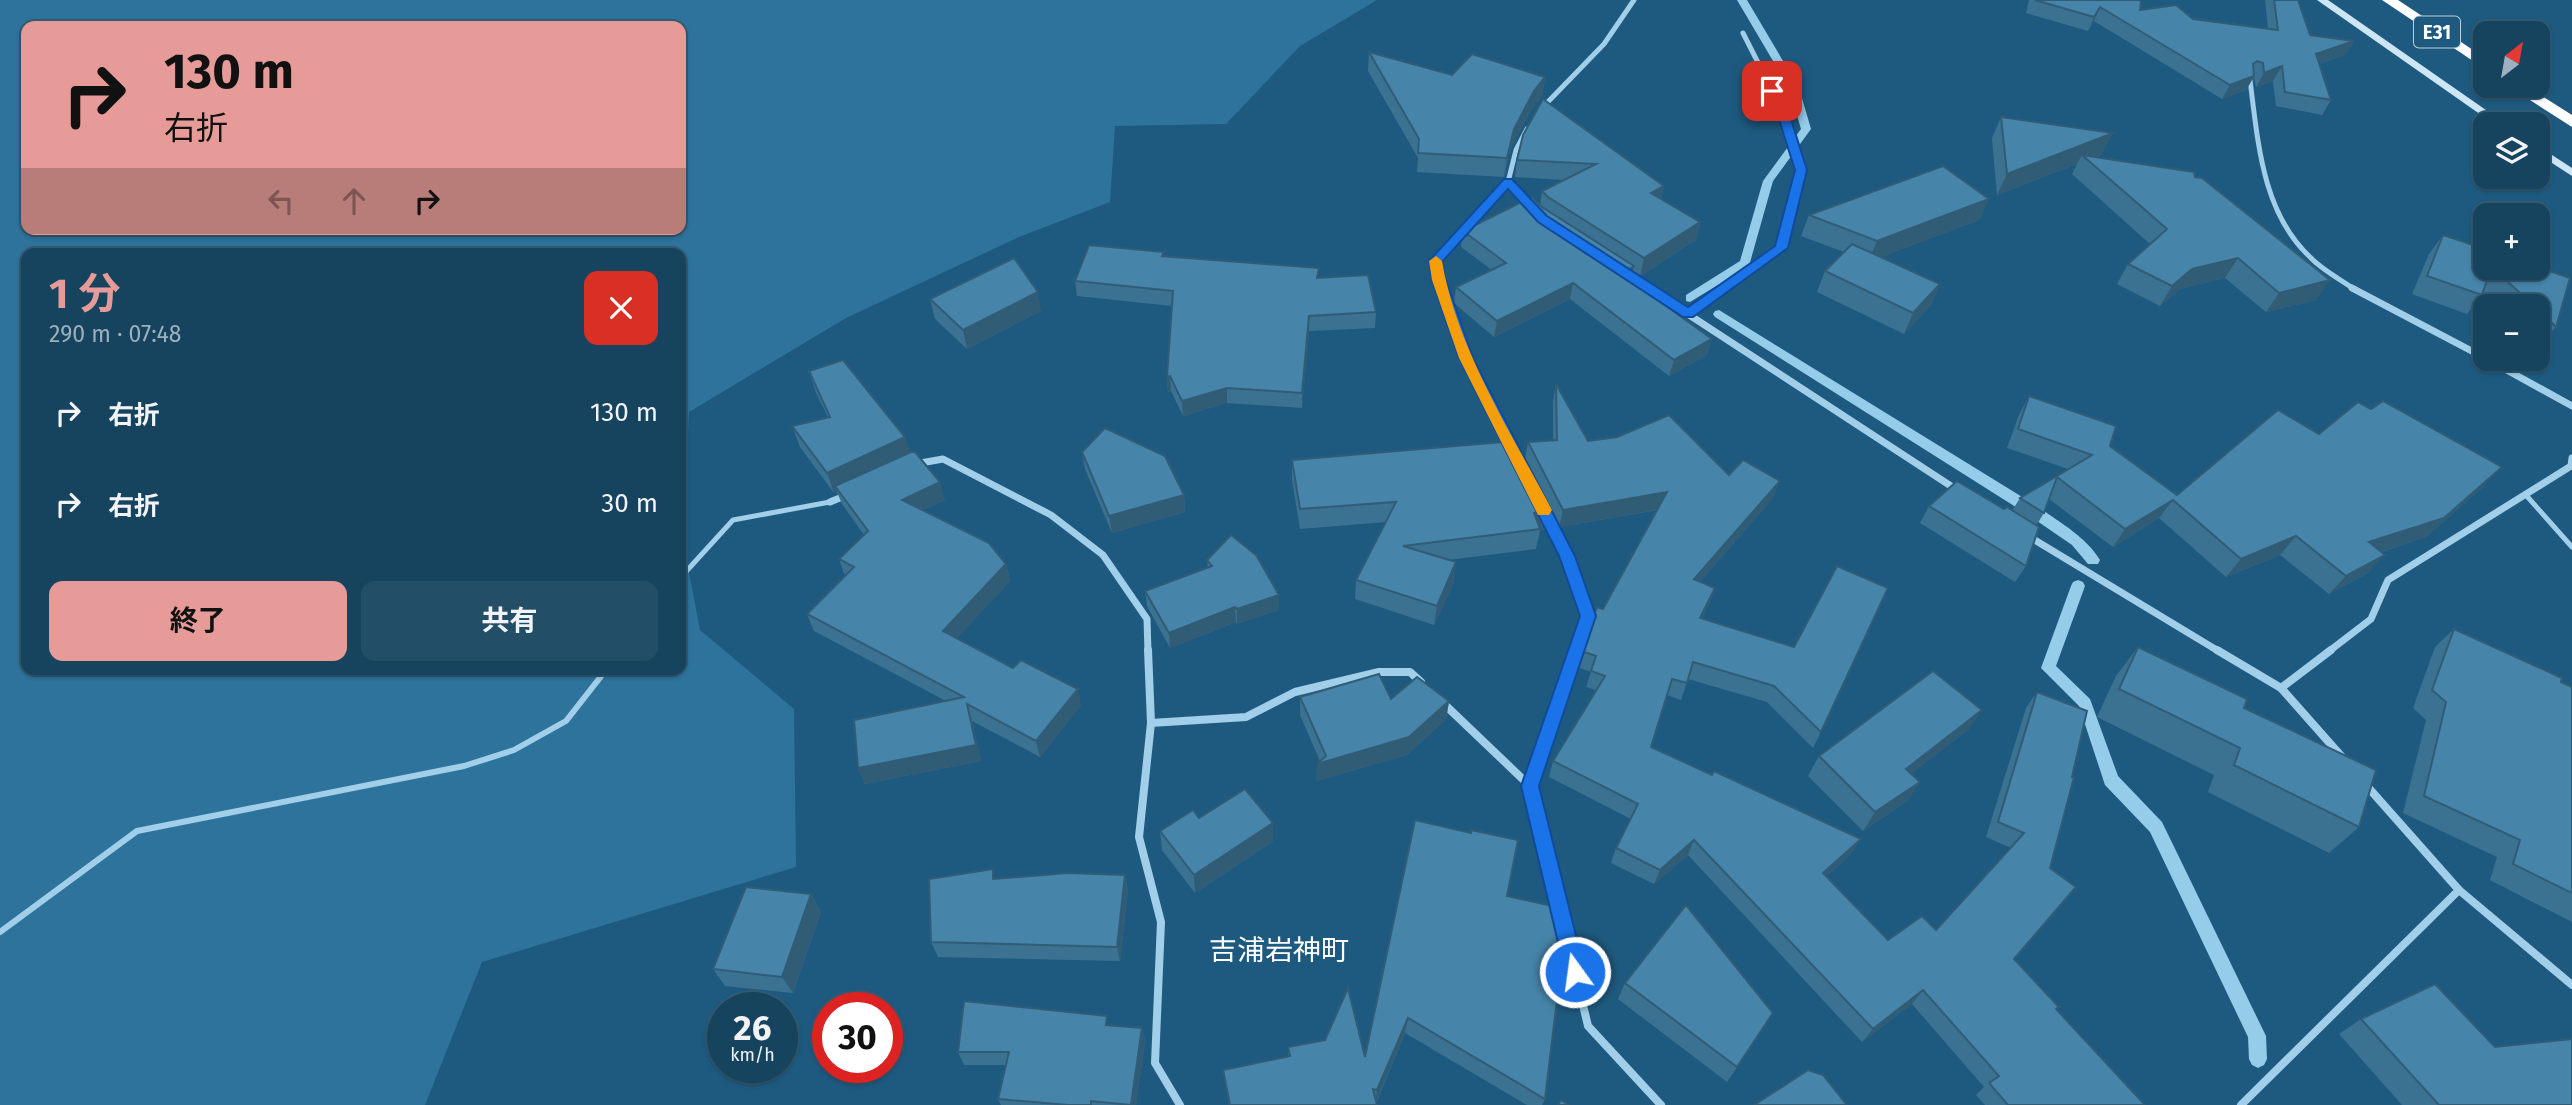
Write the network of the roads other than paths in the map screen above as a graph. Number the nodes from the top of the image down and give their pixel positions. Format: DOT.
graph roads {
  1 [pos="1634,0"];
  2 [pos="2322,0"];
  3 [pos="2389,0"];
  4 [pos="1743,33"];
  5 [pos="2473,57"];
  6 [pos="2250,80"];
  7 [pos="2535,98"];
  8 [pos="2484,112"];
  9 [pos="1536,113"];
  10 [pos="2572,122"];
  11 [pos="1529,126"];
  12 [pos="2550,157"];
  13 [pos="2572,173"];
  14 [pos="1508,182"];
  15 [pos="1534,210"];
  16 [pos="1621,270"];
  17 [pos="1688,314"];
  18 [pos="2473,351"];
  19 [pos="2509,371"];
  20 [pos="2572,406"];
  21 [pos="1517,457"];
  22 [pos="2572,458"];
  23 [pos="902,469"];
  24 [pos="854,491"];
  25 [pos="2525,494"];
  26 [pos="1965,495"];
  27 [pos="830,502"];
  28 [pos="1542,507"];
  29 [pos="2022,532"];
  30 [pos="2572,547"];
  31 [pos="686,572"];
  32 [pos="602,675"];
  33 [pos="2281,688"];
  34 [pos="1151,723"];
  35 [pos="2352,769"];
  36 [pos="2361,779"];
  37 [pos="1530,786"];
  38 [pos="2459,890"];
  39 [pos="0,932"];
  40 [pos="2572,985"];
  41 [pos="1180,1105"];
  42 [pos="1661,1105"];
  43 [pos="2241,1105"];
  1 -- 9 [label="street"];
  2 -- 8 [label="street"];
  3 -- 5 [label="highway, E31"];
  4 -- 17 [label="street"];
  6 -- 18 [label="street"];
  7 -- 10 [label="highway"];
  11 -- 14 [label="street"];
  12 -- 13 [label="street"];
  14 -- 15 [label="street"];
  14 -- 21 [label="street"];
  16 -- 17 [label="street"];
  17 -- 26 [label="street"];
  19 -- 20 [label="street"];
  22 -- 25 [label="street"];
  23 -- 34 [label="street"];
  24 -- 27 [label="street"];
  25 -- 30 [label="lane"];
  25 -- 33 [label="street"];
  27 -- 31 [label="lane"];
  28 -- 37 [label="street"];
  29 -- 33 [label="street"];
  32 -- 39 [label="lane"];
  33 -- 35 [label="street"];
  34 -- 37 [label="street"];
  34 -- 41 [label="street"];
  36 -- 38 [label="street"];
  37 -- 42 [label="street"];
  38 -- 40 [label="street"];
  38 -- 43 [label="street"];
}
